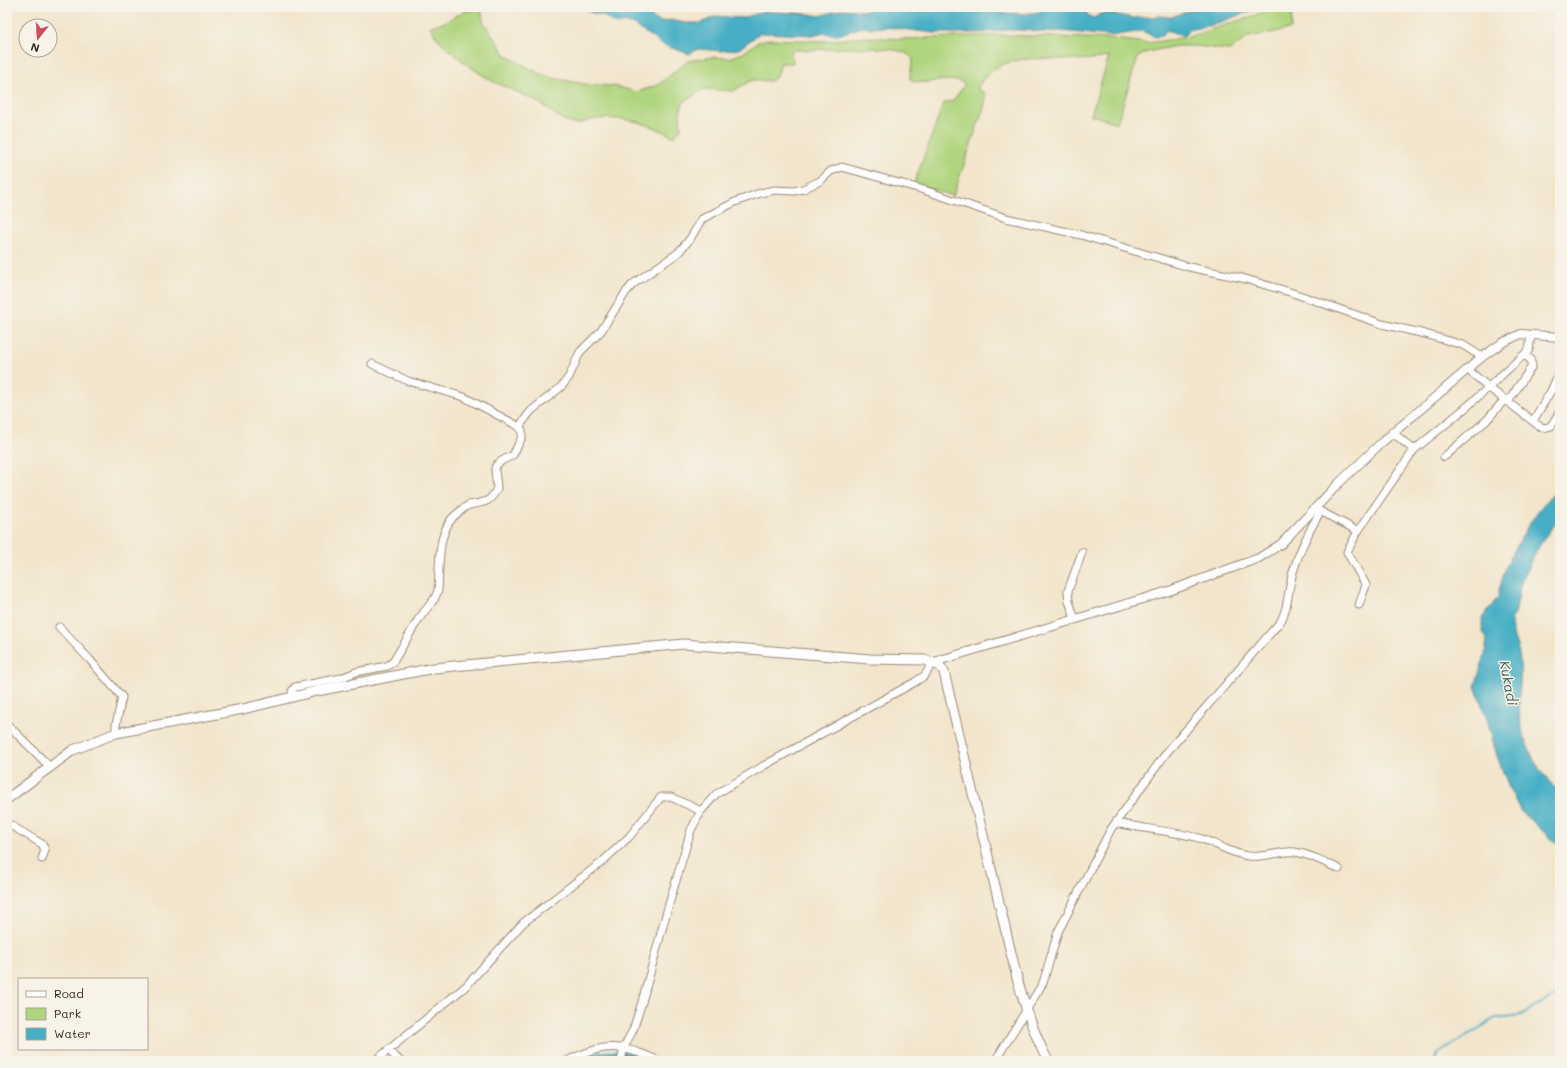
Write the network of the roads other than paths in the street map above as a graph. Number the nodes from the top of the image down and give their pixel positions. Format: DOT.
graph roads {
  1 [pos="1531,335"];
  2 [pos="1560,337"];
  3 [pos="1524,355"];
  4 [pos="1482,357"];
  5 [pos="372,364"];
  6 [pos="1467,369"];
  7 [pos="1560,370"];
  8 [pos="1488,387"];
  9 [pos="1506,400"];
  10 [pos="1560,412"];
  11 [pos="1533,421"];
  12 [pos="519,427"];
  13 [pos="1392,432"];
  14 [pos="1414,450"];
  15 [pos="1444,458"];
  16 [pos="1317,510"];
  17 [pos="1358,531"];
  18 [pos="1082,552"];
  19 [pos="1359,605"];
  20 [pos="1075,619"];
  21 [pos="59,627"];
  22 [pos="934,662"];
  23 [pos="293,697"];
  24 [pos="7,724"];
  25 [pos="116,733"];
  26 [pos="50,767"];
  27 [pos="7,799"];
  28 [pos="701,811"];
  29 [pos="7,823"];
  30 [pos="1116,823"];
  31 [pos="42,859"];
  32 [pos="1339,869"];
  33 [pos="1026,1012"];
  34 [pos="388,1050"];
  35 [pos="623,1050"];
  36 [pos="375,1061"];
  37 [pos="400,1061"];
  38 [pos="567,1061"];
  39 [pos="621,1061"];
  40 [pos="659,1061"];
  41 [pos="996,1061"];
  42 [pos="1048,1061"];
  1 -- 2 [label="street"];
  1 -- 3 [label="street"];
  1 -- 4 [label="street"];
  3 -- 8 [label="street"];
  3 -- 9 [label="street"];
  4 -- 6 [label="street"];
  4 -- 12 [label="street"];
  5 -- 12 [label="street"];
  6 -- 8 [label="street"];
  6 -- 13 [label="street"];
  7 -- 11 [label="street"];
  8 -- 9 [label="street"];
  8 -- 14 [label="street"];
  9 -- 11 [label="street"];
  9 -- 15 [label="street"];
  10 -- 11 [label="street"];
  12 -- 23 [label="street"];
  13 -- 14 [label="street"];
  13 -- 16 [label="street"];
  14 -- 17 [label="street"];
  16 -- 17 [label="street"];
  16 -- 20 [label="street"];
  16 -- 30 [label="street"];
  17 -- 19 [label="street"];
  18 -- 20 [label="street"];
  20 -- 22 [label="street"];
  21 -- 25 [label="street"];
  22 -- 23 [label="main road"];
  22 -- 28 [label="street"];
  22 -- 33 [label="main road"];
  23 -- 25 [label="main road"];
  24 -- 26 [label="street"];
  25 -- 26 [label="main road"];
  26 -- 27 [label="main road"];
  28 -- 34 [label="street"];
  28 -- 35 [label="street"];
  29 -- 31 [label="street"];
  30 -- 32 [label="street"];
  30 -- 33 [label="street"];
  33 -- 41 [label="street"];
  33 -- 42 [label="main road"];
  34 -- 36 [label="street"];
  34 -- 37 [label="street"];
  35 -- 38 [label="street"];
  35 -- 39 [label="street"];
  35 -- 40 [label="street"];
}
